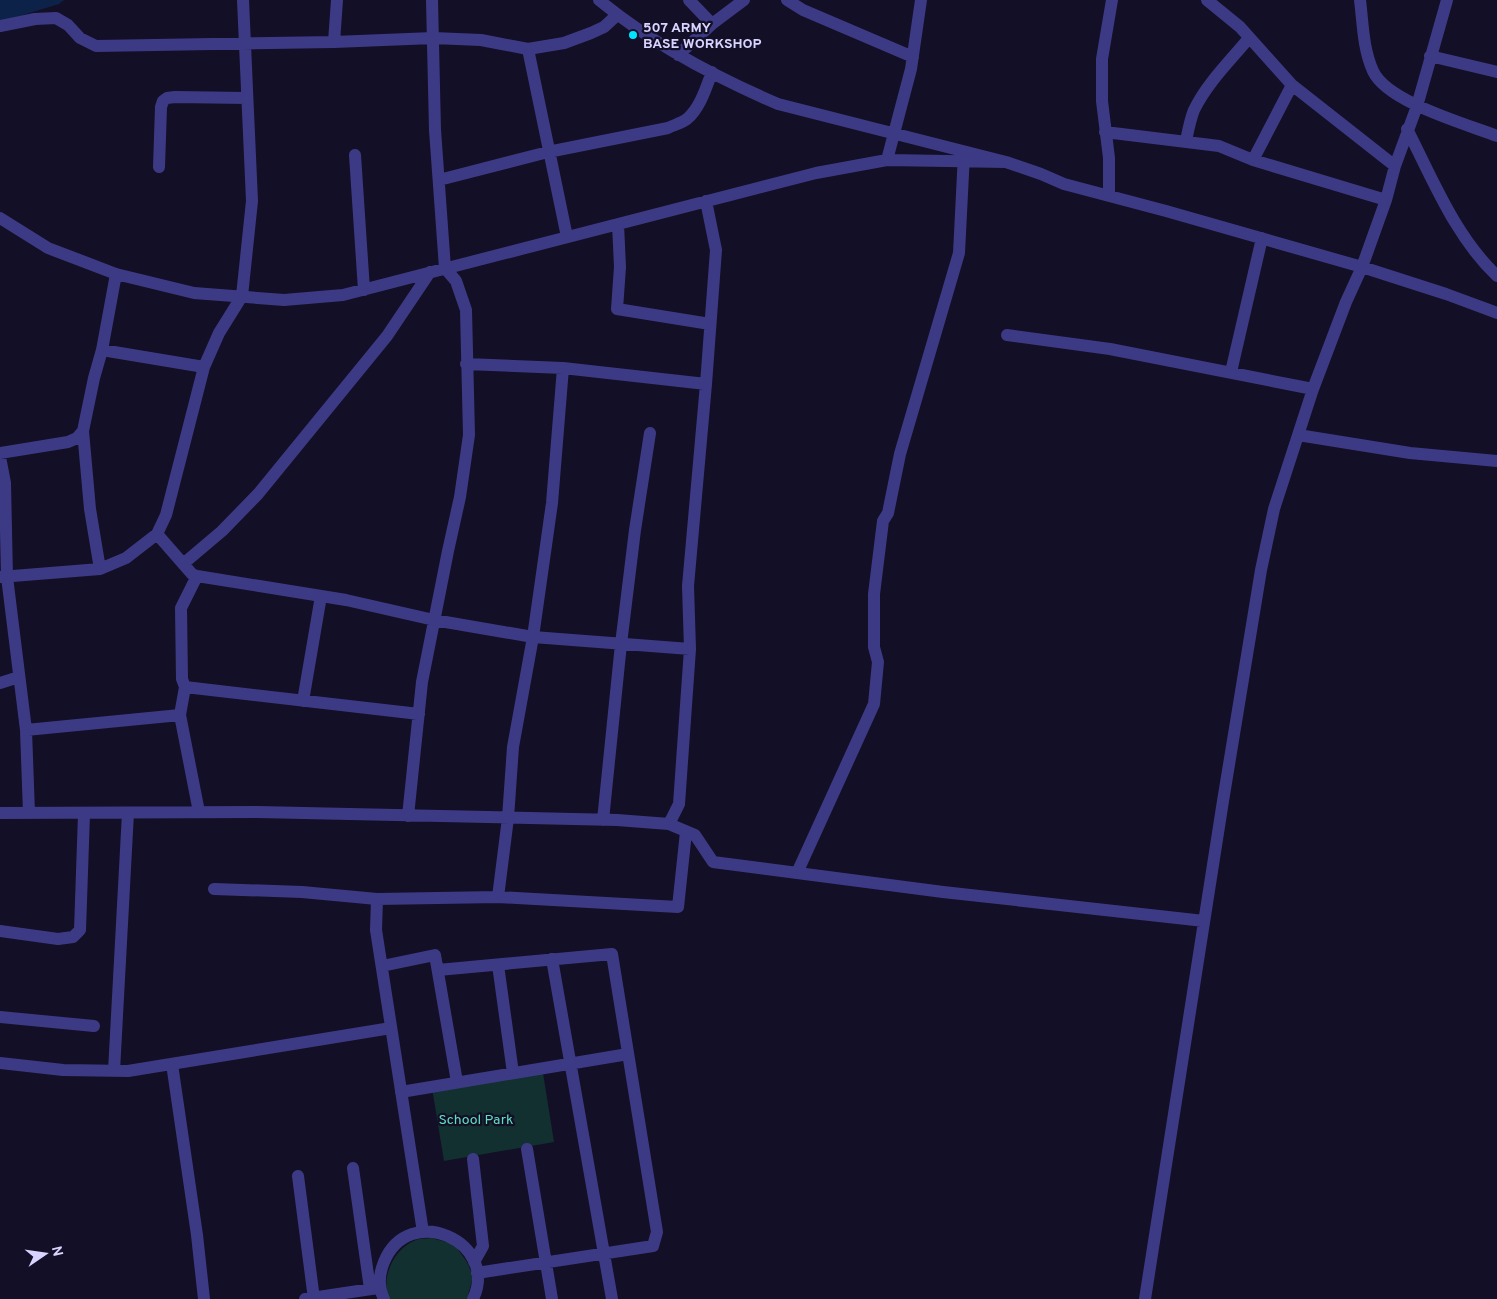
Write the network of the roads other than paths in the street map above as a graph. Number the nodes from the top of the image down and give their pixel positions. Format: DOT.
graph roads {
  1 [pos="242,0"];
  2 [pos="337,0"];
  3 [pos="432,0"];
  4 [pos="599,0"];
  5 [pos="690,0"];
  6 [pos="744,0"];
  7 [pos="787,0"];
  8 [pos="921,0"];
  9 [pos="1112,0"];
  10 [pos="1207,0"];
  11 [pos="1360,0"];
  12 [pos="1447,0"];
  13 [pos="616,14"];
  14 [pos="712,24"];
  15 [pos="0,26"];
  16 [pos="433,38"];
  17 [pos="1250,38"];
  18 [pos="334,42"];
  19 [pos="244,43"];
  20 [pos="528,49"];
  21 [pos="678,55"];
  22 [pos="1430,56"];
  23 [pos="912,58"];
  24 [pos="712,72"];
  25 [pos="1497,72"];
  26 [pos="1292,85"];
  27 [pos="247,98"];
  28 [pos="1417,106"];
  29 [pos="1408,129"];
  30 [pos="1105,132"];
  31 [pos="894,133"];
  32 [pos="1497,136"];
  33 [pos="1186,141"];
  34 [pos="548,152"];
  35 [pos="355,155"];
  36 [pos="964,156"];
  37 [pos="887,160"];
  38 [pos="1253,160"];
  39 [pos="1395,166"];
  40 [pos="159,167"];
  41 [pos="439,180"];
  42 [pos="1109,196"];
  43 [pos="1386,200"];
  44 [pos="706,201"];
  45 [pos="0,218"];
  46 [pos="618,224"];
  47 [pos="567,237"];
  48 [pos="1262,238"];
  49 [pos="1362,267"];
  50 [pos="445,268"];
  51 [pos="430,272"];
  52 [pos="116,274"];
  53 [pos="1497,276"];
  54 [pos="364,290"];
  55 [pos="241,298"];
  56 [pos="1497,313"];
  57 [pos="710,324"];
  58 [pos="1007,335"];
  59 [pos="102,350"];
  60 [pos="466,364"];
  61 [pos="204,367"];
  62 [pos="564,368"];
  63 [pos="1231,372"];
  64 [pos="706,384"];
  65 [pos="1313,389"];
  66 [pos="83,430"];
  67 [pos="650,433"];
  68 [pos="1298,435"];
  69 [pos="0,453"];
  70 [pos="0,457"];
  71 [pos="1497,461"];
  72 [pos="156,534"];
  73 [pos="183,564"];
  74 [pos="100,569"];
  75 [pos="197,576"];
  76 [pos="3,577"];
  77 [pos="321,596"];
  78 [pos="434,620"];
  79 [pos="533,637"];
  80 [pos="622,644"];
  81 [pos="690,649"];
  82 [pos="19,678"];
  83 [pos="0,683"];
  84 [pos="185,687"];
  85 [pos="303,701"];
  86 [pos="419,714"];
  87 [pos="180,716"];
  88 [pos="26,730"];
  89 [pos="199,812"];
  90 [pos="0,813"];
  91 [pos="29,813"];
  92 [pos="128,813"];
  93 [pos="84,814"];
  94 [pos="408,816"];
  95 [pos="508,818"];
  96 [pos="603,820"];
  97 [pos="669,824"];
  98 [pos="686,832"];
  99 [pos="797,873"];
  100 [pos="214,890"];
  101 [pos="498,897"];
  102 [pos="377,899"];
  103 [pos="1204,921"];
  104 [pos="0,931"];
  105 [pos="552,959"];
  106 [pos="498,964"];
  107 [pos="382,966"];
  108 [pos="438,970"];
  109 [pos="0,1017"];
  110 [pos="94,1026"];
  111 [pos="391,1028"];
  112 [pos="628,1054"];
  113 [pos="0,1063"];
  114 [pos="172,1064"];
  115 [pos="570,1064"];
  116 [pos="114,1071"];
  117 [pos="513,1073"];
  118 [pos="457,1082"];
  119 [pos="401,1092"];
  120 [pos="527,1149"];
  121 [pos="473,1159"];
  122 [pos="353,1168"];
  123 [pos="298,1176"];
  124 [pos="424,1232"];
  125 [pos="604,1253"];
  126 [pos="546,1263"];
  127 [pos="476,1268"];
  128 [pos="380,1294"];
  129 [pos="204,1299"];
  130 [pos="311,1299"];
  131 [pos="473,1299"];
  132 [pos="552,1299"];
  133 [pos="612,1299"];
  134 [pos="1145,1299"];
  1 -- 19 [label="street"];
  2 -- 18 [label="street"];
  3 -- 16 [label="street"];
  4 -- 13 [label="street"];
  5 -- 14 [label="street"];
  6 -- 14 [label="street"];
  7 -- 23 [label="street"];
  8 -- 23 [label="street"];
  9 -- 30 [label="street"];
  10 -- 17 [label="street"];
  11 -- 28 [label="street"];
  12 -- 22 [label="street"];
  13 -- 20 [label="street"];
  13 -- 21 [label="street"];
  14 -- 21 [label="street"];
  15 -- 19 [label="street"];
  16 -- 18 [label="street"];
  16 -- 20 [label="street"];
  16 -- 41 [label="street"];
  17 -- 26 [label="street"];
  17 -- 33 [label="street"];
  18 -- 19 [label="street"];
  19 -- 27 [label="street"];
  20 -- 34 [label="street"];
  21 -- 24 [label="street"];
  22 -- 25 [label="street"];
  22 -- 28 [label="street"];
  23 -- 31 [label="street"];
  24 -- 31 [label="street"];
  24 -- 34 [label="street"];
  26 -- 38 [label="street"];
  26 -- 39 [label="street"];
  27 -- 40 [label="street"];
  27 -- 55 [label="street"];
  28 -- 29 [label="street"];
  28 -- 32 [label="street"];
  29 -- 39 [label="street"];
  29 -- 53 [label="street"];
  30 -- 33 [label="street"];
  30 -- 42 [label="street"];
  31 -- 36 [label="street"];
  31 -- 37 [label="street"];
  33 -- 38 [label="street"];
  34 -- 41 [label="street"];
  34 -- 47 [label="street"];
  35 -- 54 [label="street"];
  36 -- 37 [label="street"];
  36 -- 42 [label="street"];
  36 -- 99 [label="street"];
  37 -- 44 [label="street"];
  38 -- 43 [label="street"];
  39 -- 43 [label="street"];
  41 -- 50 [label="street"];
  42 -- 48 [label="street"];
  43 -- 49 [label="street"];
  44 -- 46 [label="street"];
  44 -- 57 [label="street"];
  45 -- 52 [label="street"];
  46 -- 47 [label="street"];
  46 -- 57 [label="street"];
  47 -- 50 [label="street"];
  48 -- 49 [label="street"];
  48 -- 63 [label="street"];
  49 -- 56 [label="street"];
  49 -- 65 [label="street"];
  50 -- 51 [label="street"];
  50 -- 60 [label="street"];
  51 -- 54 [label="street"];
  51 -- 73 [label="street"];
  52 -- 55 [label="street"];
  52 -- 59 [label="street"];
  54 -- 55 [label="street"];
  55 -- 61 [label="street"];
  57 -- 64 [label="street"];
  58 -- 63 [label="street"];
  59 -- 61 [label="street"];
  59 -- 66 [label="street"];
  60 -- 62 [label="street"];
  60 -- 78 [label="street"];
  61 -- 72 [label="street"];
  62 -- 64 [label="street"];
  62 -- 79 [label="street"];
  63 -- 65 [label="street"];
  64 -- 81 [label="street"];
  65 -- 68 [label="street"];
  66 -- 69 [label="street"];
  66 -- 74 [label="street"];
  67 -- 80 [label="street"];
  68 -- 71 [label="street"];
  68 -- 103 [label="street"];
  70 -- 76 [label="street"];
  72 -- 73 [label="street"];
  72 -- 74 [label="street"];
  73 -- 75 [label="street"];
  74 -- 76 [label="street"];
  75 -- 77 [label="street"];
  75 -- 84 [label="street"];
  76 -- 82 [label="street"];
  77 -- 78 [label="street"];
  77 -- 85 [label="street"];
  78 -- 79 [label="street"];
  78 -- 86 [label="street"];
  79 -- 80 [label="street"];
  79 -- 95 [label="street"];
  80 -- 81 [label="street"];
  80 -- 96 [label="street"];
  81 -- 97 [label="street"];
  82 -- 83 [label="street"];
  82 -- 88 [label="street"];
  84 -- 85 [label="street"];
  84 -- 87 [label="street"];
  85 -- 86 [label="street"];
  86 -- 94 [label="street"];
  87 -- 88 [label="street"];
  87 -- 89 [label="street"];
  88 -- 91 [label="street"];
  89 -- 92 [label="street"];
  89 -- 94 [label="street"];
  90 -- 91 [label="street"];
  91 -- 93 [label="street"];
  92 -- 93 [label="street"];
  92 -- 116 [label="street"];
  93 -- 104 [label="street"];
  94 -- 95 [label="street"];
  95 -- 96 [label="street"];
  95 -- 101 [label="street"];
  96 -- 97 [label="street"];
  97 -- 98 [label="street"];
  98 -- 99 [label="street"];
  98 -- 101 [label="street"];
  99 -- 103 [label="street"];
  100 -- 102 [label="street"];
  101 -- 102 [label="street"];
  102 -- 107 [label="street"];
  103 -- 134 [label="street"];
  105 -- 106 [label="street"];
  105 -- 112 [label="street"];
  105 -- 115 [label="street"];
  106 -- 108 [label="street"];
  106 -- 117 [label="street"];
  107 -- 108 [label="street"];
  107 -- 111 [label="street"];
  108 -- 118 [label="street"];
  109 -- 110 [label="street"];
  111 -- 114 [label="street"];
  111 -- 119 [label="street"];
  112 -- 115 [label="street"];
  112 -- 125 [label="street"];
  113 -- 116 [label="street"];
  114 -- 116 [label="street"];
  114 -- 129 [label="street"];
  115 -- 117 [label="street"];
  115 -- 125 [label="street"];
  117 -- 118 [label="street"];
  118 -- 119 [label="street"];
  119 -- 124 [label="street"];
  120 -- 126 [label="street"];
  121 -- 127 [label="street"];
  122 -- 128 [label="street"];
  123 -- 130 [label="street"];
  124 -- 127 [label="street"];
  124 -- 128 [label="street"];
  125 -- 126 [label="street"];
  125 -- 133 [label="street"];
  126 -- 127 [label="street"];
  126 -- 132 [label="street"];
  127 -- 131 [label="street"];
  128 -- 130 [label="street"];
}
